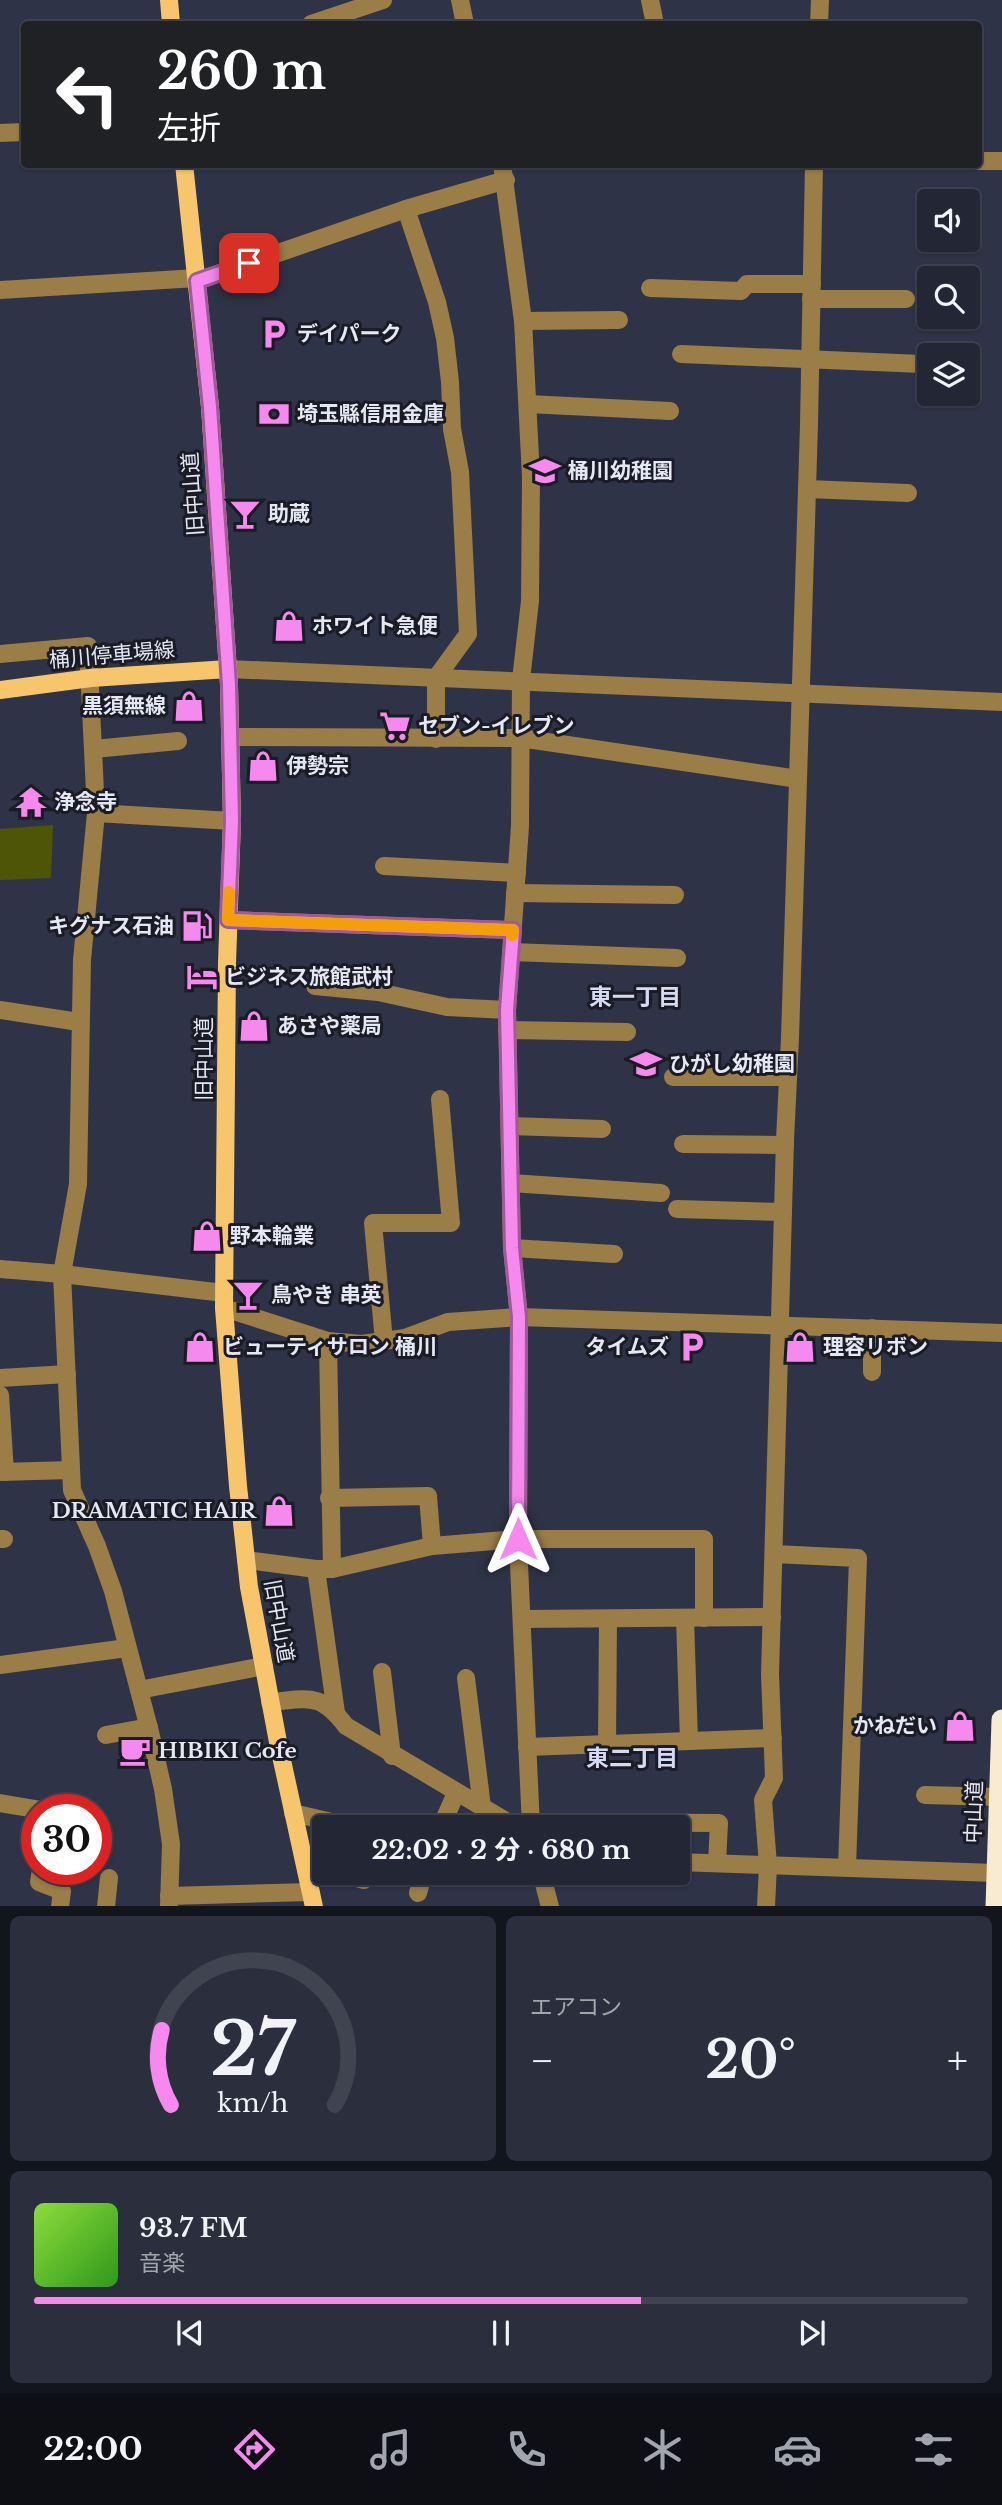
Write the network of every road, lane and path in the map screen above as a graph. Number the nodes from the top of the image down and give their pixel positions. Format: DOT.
graph roads {
  1 [pos="169,0"];
  2 [pos="383,0"];
  3 [pos="460,0"];
  4 [pos="650,0"];
  5 [pos="820,0"];
  6 [pos="171,21"];
  7 [pos="320,21"];
  8 [pos="464,21"];
  9 [pos="654,21"];
  10 [pos="819,21"];
  11 [pos="21,132"];
  12 [pos="0,133"];
  13 [pos="982,161"];
  14 [pos="1002,161"];
  15 [pos="184,168"];
  16 [pos="814,168"];
  17 [pos="504,172"];
  18 [pos="406,209"];
  19 [pos="197,279"];
  20 [pos="650,288"];
  21 [pos="0,290"];
  22 [pos="811,291"];
  23 [pos="906,299"];
  24 [pos="619,320"];
  25 [pos="523,321"];
  26 [pos="681,354"];
  27 [pos="810,358"];
  28 [pos="917,364"];
  29 [pos="528,404"];
  30 [pos="670,411"];
  31 [pos="807,489"];
  32 [pos="908,493"];
  33 [pos="0,654"];
  34 [pos="228,668"];
  35 [pos="91,678"];
  36 [pos="436,678"];
  37 [pos="521,680"];
  38 [pos="0,690"];
  39 [pos="800,692"];
  40 [pos="1002,702"];
  41 [pos="231,737"];
  42 [pos="520,738"];
  43 [pos="436,739"];
  44 [pos="178,741"];
  45 [pos="94,749"];
  46 [pos="798,779"];
  47 [pos="96,813"];
  48 [pos="232,821"];
  49 [pos="384,866"];
  50 [pos="516,873"];
  51 [pos="515,894"];
  52 [pos="676,895"];
  53 [pos="228,920"];
  54 [pos="513,930"];
  55 [pos="511,952"];
  56 [pos="677,958"];
  57 [pos="315,986"];
  58 [pos="0,1010"];
  59 [pos="507,1010"];
  60 [pos="79,1022"];
  61 [pos="508,1030"];
  62 [pos="627,1031"];
  63 [pos="673,1077"];
  64 [pos="788,1077"];
  65 [pos="440,1099"];
  66 [pos="510,1126"];
  67 [pos="602,1129"];
  68 [pos="683,1144"];
  69 [pos="785,1145"];
  70 [pos="511,1183"];
  71 [pos="661,1193"];
  72 [pos="677,1209"];
  73 [pos="783,1212"];
  74 [pos="512,1248"];
  75 [pos="614,1254"];
  76 [pos="0,1269"];
  77 [pos="62,1274"];
  78 [pos="224,1301"];
  79 [pos="519,1317"];
  80 [pos="781,1326"];
  81 [pos="872,1328"];
  82 [pos="1002,1333"];
  83 [pos="328,1341"];
  84 [pos="384,1341"];
  85 [pos="872,1372"];
  86 [pos="67,1374"];
  87 [pos="1,1378"];
  88 [pos="71,1470"];
  89 [pos="2,1472"];
  90 [pos="329,1497"];
  91 [pos="518,1539"];
  92 [pos="432,1546"];
  93 [pos="774,1554"];
  94 [pos="246,1560"];
  95 [pos="324,1569"];
  96 [pos="685,1618"];
  97 [pos="704,1618"];
  98 [pos="772,1618"];
  99 [pos="522,1619"];
  100 [pos="608,1619"];
  101 [pos="127,1648"];
  102 [pos="0,1665"];
  103 [pos="264,1665"];
  104 [pos="382,1672"];
  105 [pos="466,1678"];
  106 [pos="139,1690"];
  107 [pos="270,1702"];
  108 [pos="336,1713"];
  109 [pos="1002,1720"];
  110 [pos="149,1727"];
  111 [pos="106,1735"];
  112 [pos="773,1738"];
  113 [pos="689,1741"];
  114 [pos="607,1744"];
  115 [pos="527,1747"];
  116 [pos="392,1756"];
  117 [pos="456,1793"];
  118 [pos="925,1795"];
  119 [pos="999,1797"];
  120 [pos="0,1803"];
  121 [pos="21,1807"];
  122 [pos="482,1807"];
  123 [pos="293,1813"];
  124 [pos="446,1815"];
  125 [pos="502,1815"];
  126 [pos="526,1815"];
  127 [pos="312,1817"];
  128 [pos="690,1824"];
  129 [pos="690,1862"];
  130 [pos="717,1863"];
  131 [pos="304,1865"];
  132 [pos="768,1865"];
  133 [pos="312,1867"];
  134 [pos="847,1867"];
  135 [pos="996,1873"];
  136 [pos="47,1885"];
  137 [pos="108,1885"];
  138 [pos="420,1885"];
  139 [pos="544,1885"];
  140 [pos="418,1893"];
  141 [pos="312,1899"];
  142 [pos="169,1901"];
  143 [pos="60,1906"];
  144 [pos="106,1906"];
  145 [pos="550,1906"];
  146 [pos="766,1906"];
  147 [pos="996,1906"];
  1 -- 6 [label="main road"];
  2 -- 7 [label="street"];
  3 -- 8 [label="street"];
  4 -- 9 [label="street"];
  5 -- 10 [label="street"];
  11 -- 12 [label="street"];
  13 -- 14 [label="street"];
  15 -- 19 [label="main road, 旧中山道"];
  16 -- 22 [label="street"];
  17 -- 18 [label="street"];
  17 -- 25 [label="street"];
  18 -- 19 [label="street"];
  18 -- 36 [label="street"];
  19 -- 21 [label="street"];
  19 -- 34 [label="main road, 旧中山道"];
  20 -- 22 [label="street"];
  22 -- 23 [label="street"];
  22 -- 27 [label="street"];
  24 -- 25 [label="street"];
  25 -- 29 [label="street"];
  26 -- 27 [label="street"];
  27 -- 28 [label="street"];
  27 -- 31 [label="street"];
  29 -- 30 [label="street"];
  29 -- 37 [label="street"];
  31 -- 32 [label="street"];
  31 -- 39 [label="street"];
  33 -- 35 [label="street"];
  34 -- 35 [label="main road, 桶川停車場線"];
  34 -- 36 [label="street"];
  34 -- 41 [label="main road, 旧中山道"];
  35 -- 38 [label="main road, 桶川停車場線"];
  35 -- 45 [label="street"];
  36 -- 37 [label="street"];
  36 -- 43 [label="street"];
  37 -- 39 [label="street"];
  37 -- 42 [label="street"];
  39 -- 40 [label="street"];
  39 -- 46 [label="street"];
  41 -- 43 [label="street"];
  41 -- 48 [label="main road, 旧中山道"];
  42 -- 43 [label="street"];
  42 -- 46 [label="street"];
  42 -- 50 [label="street"];
  44 -- 45 [label="street"];
  45 -- 47 [label="street"];
  46 -- 64 [label="street"];
  47 -- 48 [label="street"];
  47 -- 60 [label="street"];
  48 -- 53 [label="main road, 旧中山道"];
  49 -- 50 [label="street"];
  50 -- 51 [label="street"];
  51 -- 52 [label="street"];
  51 -- 54 [label="street"];
  53 -- 54 [label="street"];
  53 -- 78 [label="main road, 旧中山道"];
  54 -- 55 [label="street"];
  55 -- 56 [label="street"];
  55 -- 59 [label="street"];
  57 -- 59 [label="street"];
  58 -- 60 [label="street"];
  59 -- 61 [label="street"];
  60 -- 77 [label="street"];
  61 -- 62 [label="street"];
  61 -- 66 [label="street"];
  63 -- 64 [label="street"];
  64 -- 69 [label="street"];
  65 -- 84 [label="street"];
  66 -- 67 [label="street"];
  66 -- 70 [label="street"];
  68 -- 69 [label="street"];
  69 -- 73 [label="street"];
  70 -- 71 [label="street"];
  70 -- 74 [label="street"];
  72 -- 73 [label="street"];
  73 -- 80 [label="street"];
  74 -- 75 [label="street"];
  74 -- 79 [label="street"];
  76 -- 77 [label="street"];
  77 -- 78 [label="street"];
  77 -- 86 [label="street"];
  78 -- 83 [label="street"];
  78 -- 94 [label="main road, 旧中山道"];
  79 -- 80 [label="street"];
  79 -- 84 [label="street"];
  79 -- 91 [label="street"];
  80 -- 81 [label="street"];
  80 -- 93 [label="street"];
  81 -- 82 [label="street"];
  81 -- 85 [label="street"];
  83 -- 84 [label="street"];
  83 -- 90 [label="street"];
  86 -- 87 [label="street"];
  86 -- 88 [label="street"];
  87 -- 89 [label="street"];
  88 -- 89 [label="street"];
  88 -- 101 [label="street"];
  90 -- 92 [label="street"];
  90 -- 95 [label="street"];
  91 -- 92 [label="street"];
  91 -- 97 [label="street"];
  91 -- 99 [label="street"];
  92 -- 95 [label="street"];
  93 -- 98 [label="street"];
  93 -- 134 [label="street"];
  94 -- 95 [label="street"];
  94 -- 103 [label="main road, 旧中山道"];
  95 -- 108 [label="street"];
  96 -- 97 [label="street"];
  96 -- 100 [label="street"];
  96 -- 113 [label="street"];
  97 -- 98 [label="street"];
  98 -- 112 [label="street"];
  99 -- 100 [label="street"];
  99 -- 115 [label="street"];
  100 -- 114 [label="street"];
  101 -- 102 [label="street"];
  101 -- 106 [label="street"];
  103 -- 106 [label="street"];
  103 -- 107 [label="main road, 旧中山道"];
  104 -- 116 [label="street"];
  105 -- 122 [label="street"];
  106 -- 110 [label="street"];
  107 -- 108 [label="street"];
  107 -- 123 [label="main road, 旧中山道"];
  108 -- 116 [label="street"];
  109 -- 119 [label="highway, 中山道"];
  110 -- 111 [label="street"];
  110 -- 142 [label="street"];
  112 -- 113 [label="street"];
  112 -- 132 [label="street"];
  113 -- 114 [label="street"];
  114 -- 115 [label="street"];
  115 -- 126 [label="street"];
  116 -- 117 [label="street"];
  117 -- 122 [label="street"];
  117 -- 124 [label="street"];
  118 -- 119 [label="street"];
  119 -- 135 [label="highway, 中山道"];
  120 -- 121 [label="street"];
  122 -- 125 [label="street"];
  123 -- 127 [label="street"];
  123 -- 131 [label="main road, 旧中山道"];
  128 -- 130 [label="street"];
  129 -- 130 [label="street"];
  130 -- 132 [label="street"];
  131 -- 133 [label="street"];
  131 -- 141 [label="main road, 旧中山道"];
  132 -- 134 [label="street"];
  132 -- 146 [label="street"];
  134 -- 135 [label="street"];
  135 -- 147 [label="highway, 中山道"];
  136 -- 143 [label="street"];
  137 -- 144 [label="street"];
  138 -- 140 [label="street"];
  139 -- 145 [label="street"];
  141 -- 142 [label="street"];
}
